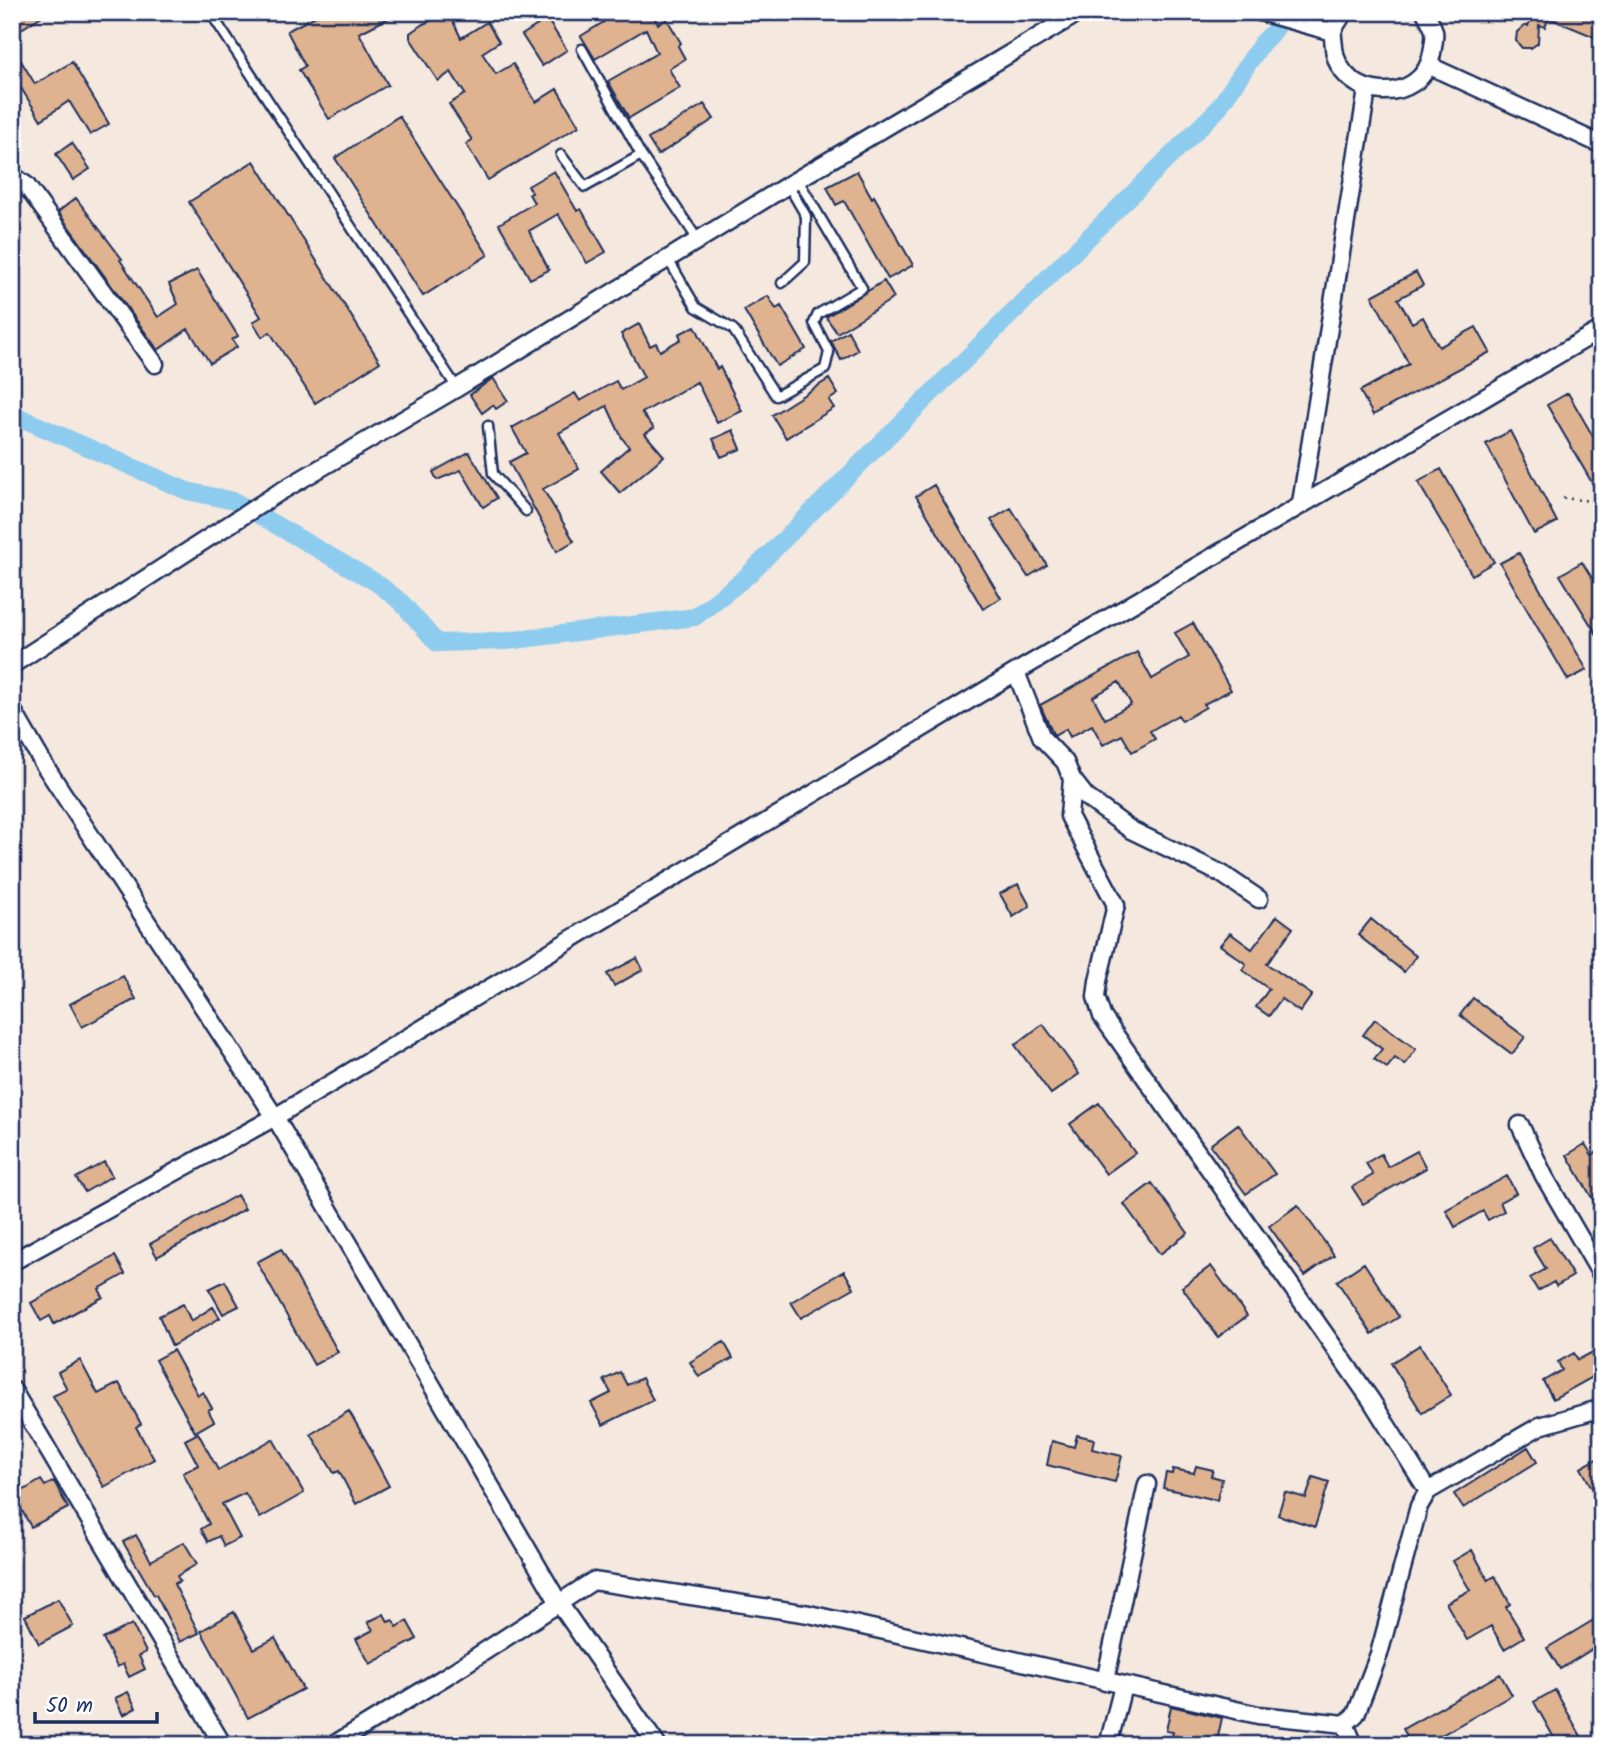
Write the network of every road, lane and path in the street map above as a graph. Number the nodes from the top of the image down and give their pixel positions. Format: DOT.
graph roads {
  1 [pos="210,12"];
  2 [pos="1080,12"];
  3 [pos="1260,12"];
  4 [pos="1344,12"];
  5 [pos="1425,12"];
  6 [pos="1333,32"];
  7 [pos="582,49"];
  8 [pos="1430,66"];
  9 [pos="1367,90"];
  10 [pos="1602,145"];
  11 [pos="561,155"];
  12 [pos="641,155"];
  13 [pos="12,175"];
  14 [pos="793,183"];
  15 [pos="698,240"];
  16 [pos="668,259"];
  17 [pos="782,283"];
  18 [pos="1602,329"];
  19 [pos="155,364"];
  20 [pos="457,388"];
  21 [pos="488,426"];
  22 [pos="1563,498"];
  23 [pos="1602,502"];
  24 [pos="1301,503"];
  25 [pos="526,511"];
  26 [pos="12,665"];
  27 [pos="1016,671"];
  28 [pos="12,709"];
  29 [pos="1072,779"];
  30 [pos="1259,898"];
  31 [pos="275,1116"];
  32 [pos="1520,1125"];
  33 [pos="12,1262"];
  34 [pos="1602,1276"];
  35 [pos="12,1389"];
  36 [pos="1602,1408"];
  37 [pos="1147,1484"];
  38 [pos="1428,1491"];
  39 [pos="559,1603"];
  40 [pos="1105,1682"];
  41 [pos="1123,1686"];
  42 [pos="1345,1724"];
  43 [pos="223,1745"];
  44 [pos="333,1745"];
  45 [pos="657,1745"];
  46 [pos="1108,1745"];
  47 [pos="1353,1745"];
  1 -- 20 [label="lane"];
  2 -- 14 [label="street"];
  3 -- 6 [label="street"];
  4 -- 6 [label="street"];
  5 -- 8 [label="street"];
  6 -- 9 [label="street"];
  7 -- 12 [label="lane"];
  8 -- 9 [label="street"];
  8 -- 10 [label="street"];
  9 -- 24 [label="street"];
  11 -- 12 [label="lane"];
  12 -- 15 [label="lane"];
  13 -- 19 [label="street"];
  14 -- 15 [label="street"];
  14 -- 16 [label="lane"];
  14 -- 17 [label="lane"];
  15 -- 16 [label="street"];
  16 -- 20 [label="street"];
  18 -- 24 [label="street"];
  20 -- 26 [label="street"];
  21 -- 25 [label="lane"];
  22 -- 23 [label="path"];
  24 -- 27 [label="street"];
  27 -- 29 [label="street"];
  27 -- 31 [label="street"];
  28 -- 31 [label="street"];
  29 -- 30 [label="street"];
  29 -- 38 [label="street"];
  31 -- 33 [label="street"];
  31 -- 39 [label="street"];
  32 -- 34 [label="street"];
  35 -- 43 [label="street"];
  36 -- 38 [label="street"];
  37 -- 40 [label="street"];
  38 -- 42 [label="street"];
  39 -- 40 [label="street"];
  39 -- 44 [label="street"];
  39 -- 45 [label="street"];
  40 -- 41 [label="street"];
  41 -- 42 [label="street"];
  41 -- 46 [label="street"];
  42 -- 47 [label="street"];
}
